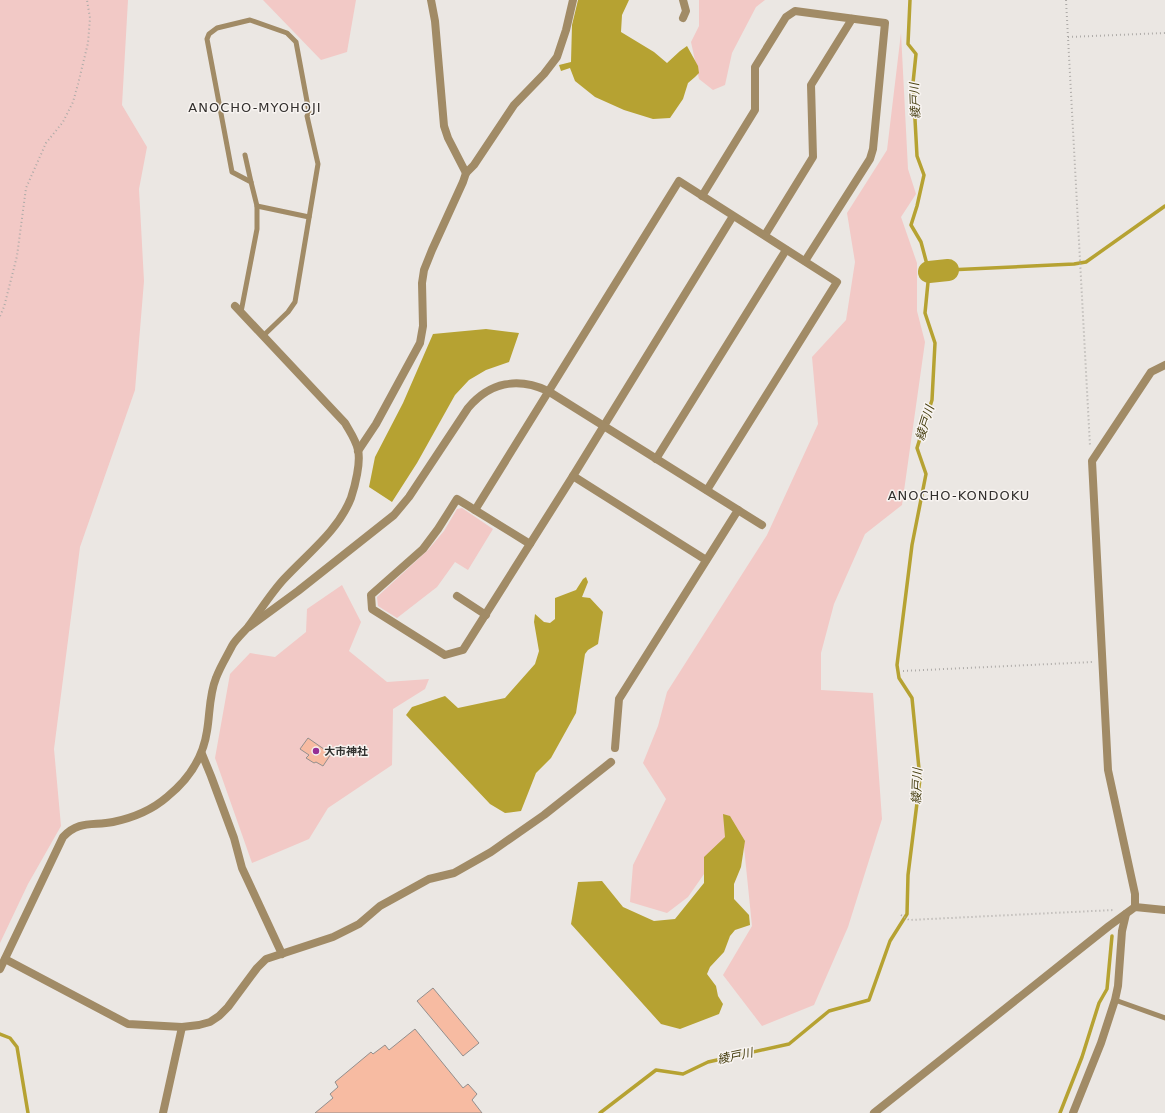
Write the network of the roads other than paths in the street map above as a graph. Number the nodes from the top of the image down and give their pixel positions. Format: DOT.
graph roads {
  1 [pos="431,0"];
  2 [pos="573,0"];
  3 [pos="683,0"];
  4 [pos="683,18"];
  5 [pos="852,19"];
  6 [pos="245,155"];
  7 [pos="466,173"];
  8 [pos="250,182"];
  9 [pos="702,196"];
  10 [pos="257,206"];
  11 [pos="310,216"];
  12 [pos="733,216"];
  13 [pos="765,235"];
  14 [pos="786,250"];
  15 [pos="805,261"];
  16 [pos="238,309"];
  17 [pos="263,336"];
  18 [pos="1165,365"];
  19 [pos="548,391"];
  20 [pos="603,426"];
  21 [pos="358,451"];
  22 [pos="656,459"];
  23 [pos="573,476"];
  24 [pos="707,490"];
  25 [pos="475,510"];
  26 [pos="738,510"];
  27 [pos="762,525"];
  28 [pos="530,544"];
  29 [pos="706,560"];
  30 [pos="457,596"];
  31 [pos="486,614"];
  32 [pos="245,630"];
  33 [pos="615,748"];
  34 [pos="202,754"];
  35 [pos="611,762"];
  36 [pos="1135,907"];
  37 [pos="1165,910"];
  38 [pos="1126,914"];
  39 [pos="282,954"];
  40 [pos="5,959"];
  41 [pos="0,969"];
  42 [pos="1115,1000"];
  43 [pos="1165,1018"];
  44 [pos="182,1027"];
  45 [pos="163,1113"];
  46 [pos="874,1113"];
  47 [pos="1073,1113"];
  1 -- 7 [label="street"];
  2 -- 7 [label="street"];
  3 -- 4 [label="street"];
  5 -- 9 [label="street"];
  5 -- 13 [label="street"];
  5 -- 15 [label="street"];
  6 -- 8 [label="lane"];
  7 -- 21 [label="street"];
  8 -- 10 [label="lane"];
  8 -- 11 [label="lane"];
  9 -- 12 [label="street"];
  9 -- 19 [label="street"];
  10 -- 11 [label="lane"];
  10 -- 16 [label="lane"];
  11 -- 17 [label="lane"];
  12 -- 13 [label="street"];
  12 -- 20 [label="street"];
  13 -- 14 [label="street"];
  14 -- 15 [label="street"];
  14 -- 22 [label="street"];
  15 -- 24 [label="street"];
  16 -- 17 [label="street"];
  17 -- 21 [label="street"];
  18 -- 36 [label="street"];
  19 -- 20 [label="street"];
  19 -- 25 [label="street"];
  19 -- 32 [label="street"];
  20 -- 22 [label="street"];
  20 -- 23 [label="street"];
  21 -- 32 [label="street"];
  22 -- 24 [label="street"];
  23 -- 28 [label="street"];
  23 -- 29 [label="street"];
  24 -- 26 [label="street"];
  25 -- 28 [label="street"];
  25 -- 31 [label="street"];
  26 -- 27 [label="street"];
  26 -- 29 [label="street"];
  28 -- 31 [label="street"];
  29 -- 33 [label="street"];
  30 -- 31 [label="street"];
  32 -- 34 [label="street"];
  34 -- 39 [label="street"];
  34 -- 40 [label="street"];
  35 -- 39 [label="street"];
  36 -- 37 [label="street"];
  36 -- 38 [label="street"];
  38 -- 42 [label="street"];
  38 -- 46 [label="street"];
  39 -- 44 [label="street"];
  40 -- 41 [label="street"];
  40 -- 44 [label="street"];
  42 -- 43 [label="lane"];
  42 -- 47 [label="street"];
  44 -- 45 [label="street"];
}
